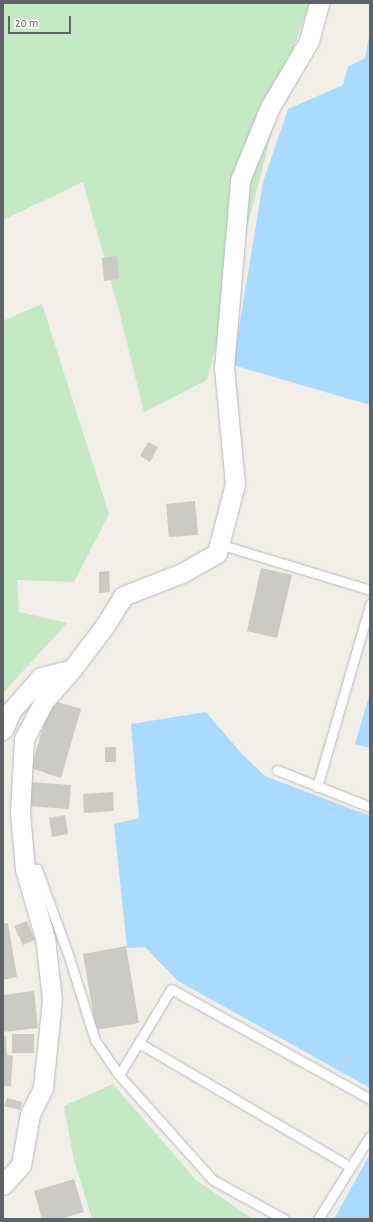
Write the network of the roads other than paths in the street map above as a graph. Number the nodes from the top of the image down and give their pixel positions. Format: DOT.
graph roads {
  1 [pos="319,3"];
  2 [pos="219,544"];
  3 [pos="370,590"];
  4 [pos="370,604"];
  5 [pos="72,670"];
  6 [pos="3,730"];
  7 [pos="277,770"];
  8 [pos="317,787"];
  9 [pos="370,807"];
  10 [pos="25,869"];
  11 [pos="139,1043"];
  12 [pos="119,1075"];
  13 [pos="370,1099"];
  14 [pos="370,1136"];
  15 [pos="350,1167"];
  16 [pos="3,1185"];
  17 [pos="284,1219"];
  18 [pos="318,1219"];
  1 -- 2 [label="street"];
  2 -- 3 [label="lane"];
  2 -- 5 [label="street"];
  4 -- 8 [label="lane"];
  5 -- 6 [label="street"];
  5 -- 10 [label="street"];
  7 -- 8 [label="lane"];
  8 -- 9 [label="lane"];
  10 -- 12 [label="lane"];
  10 -- 16 [label="street"];
  11 -- 12 [label="lane"];
  11 -- 13 [label="lane"];
  11 -- 15 [label="lane"];
  12 -- 17 [label="lane"];
  14 -- 15 [label="lane"];
  15 -- 18 [label="lane"];
}
